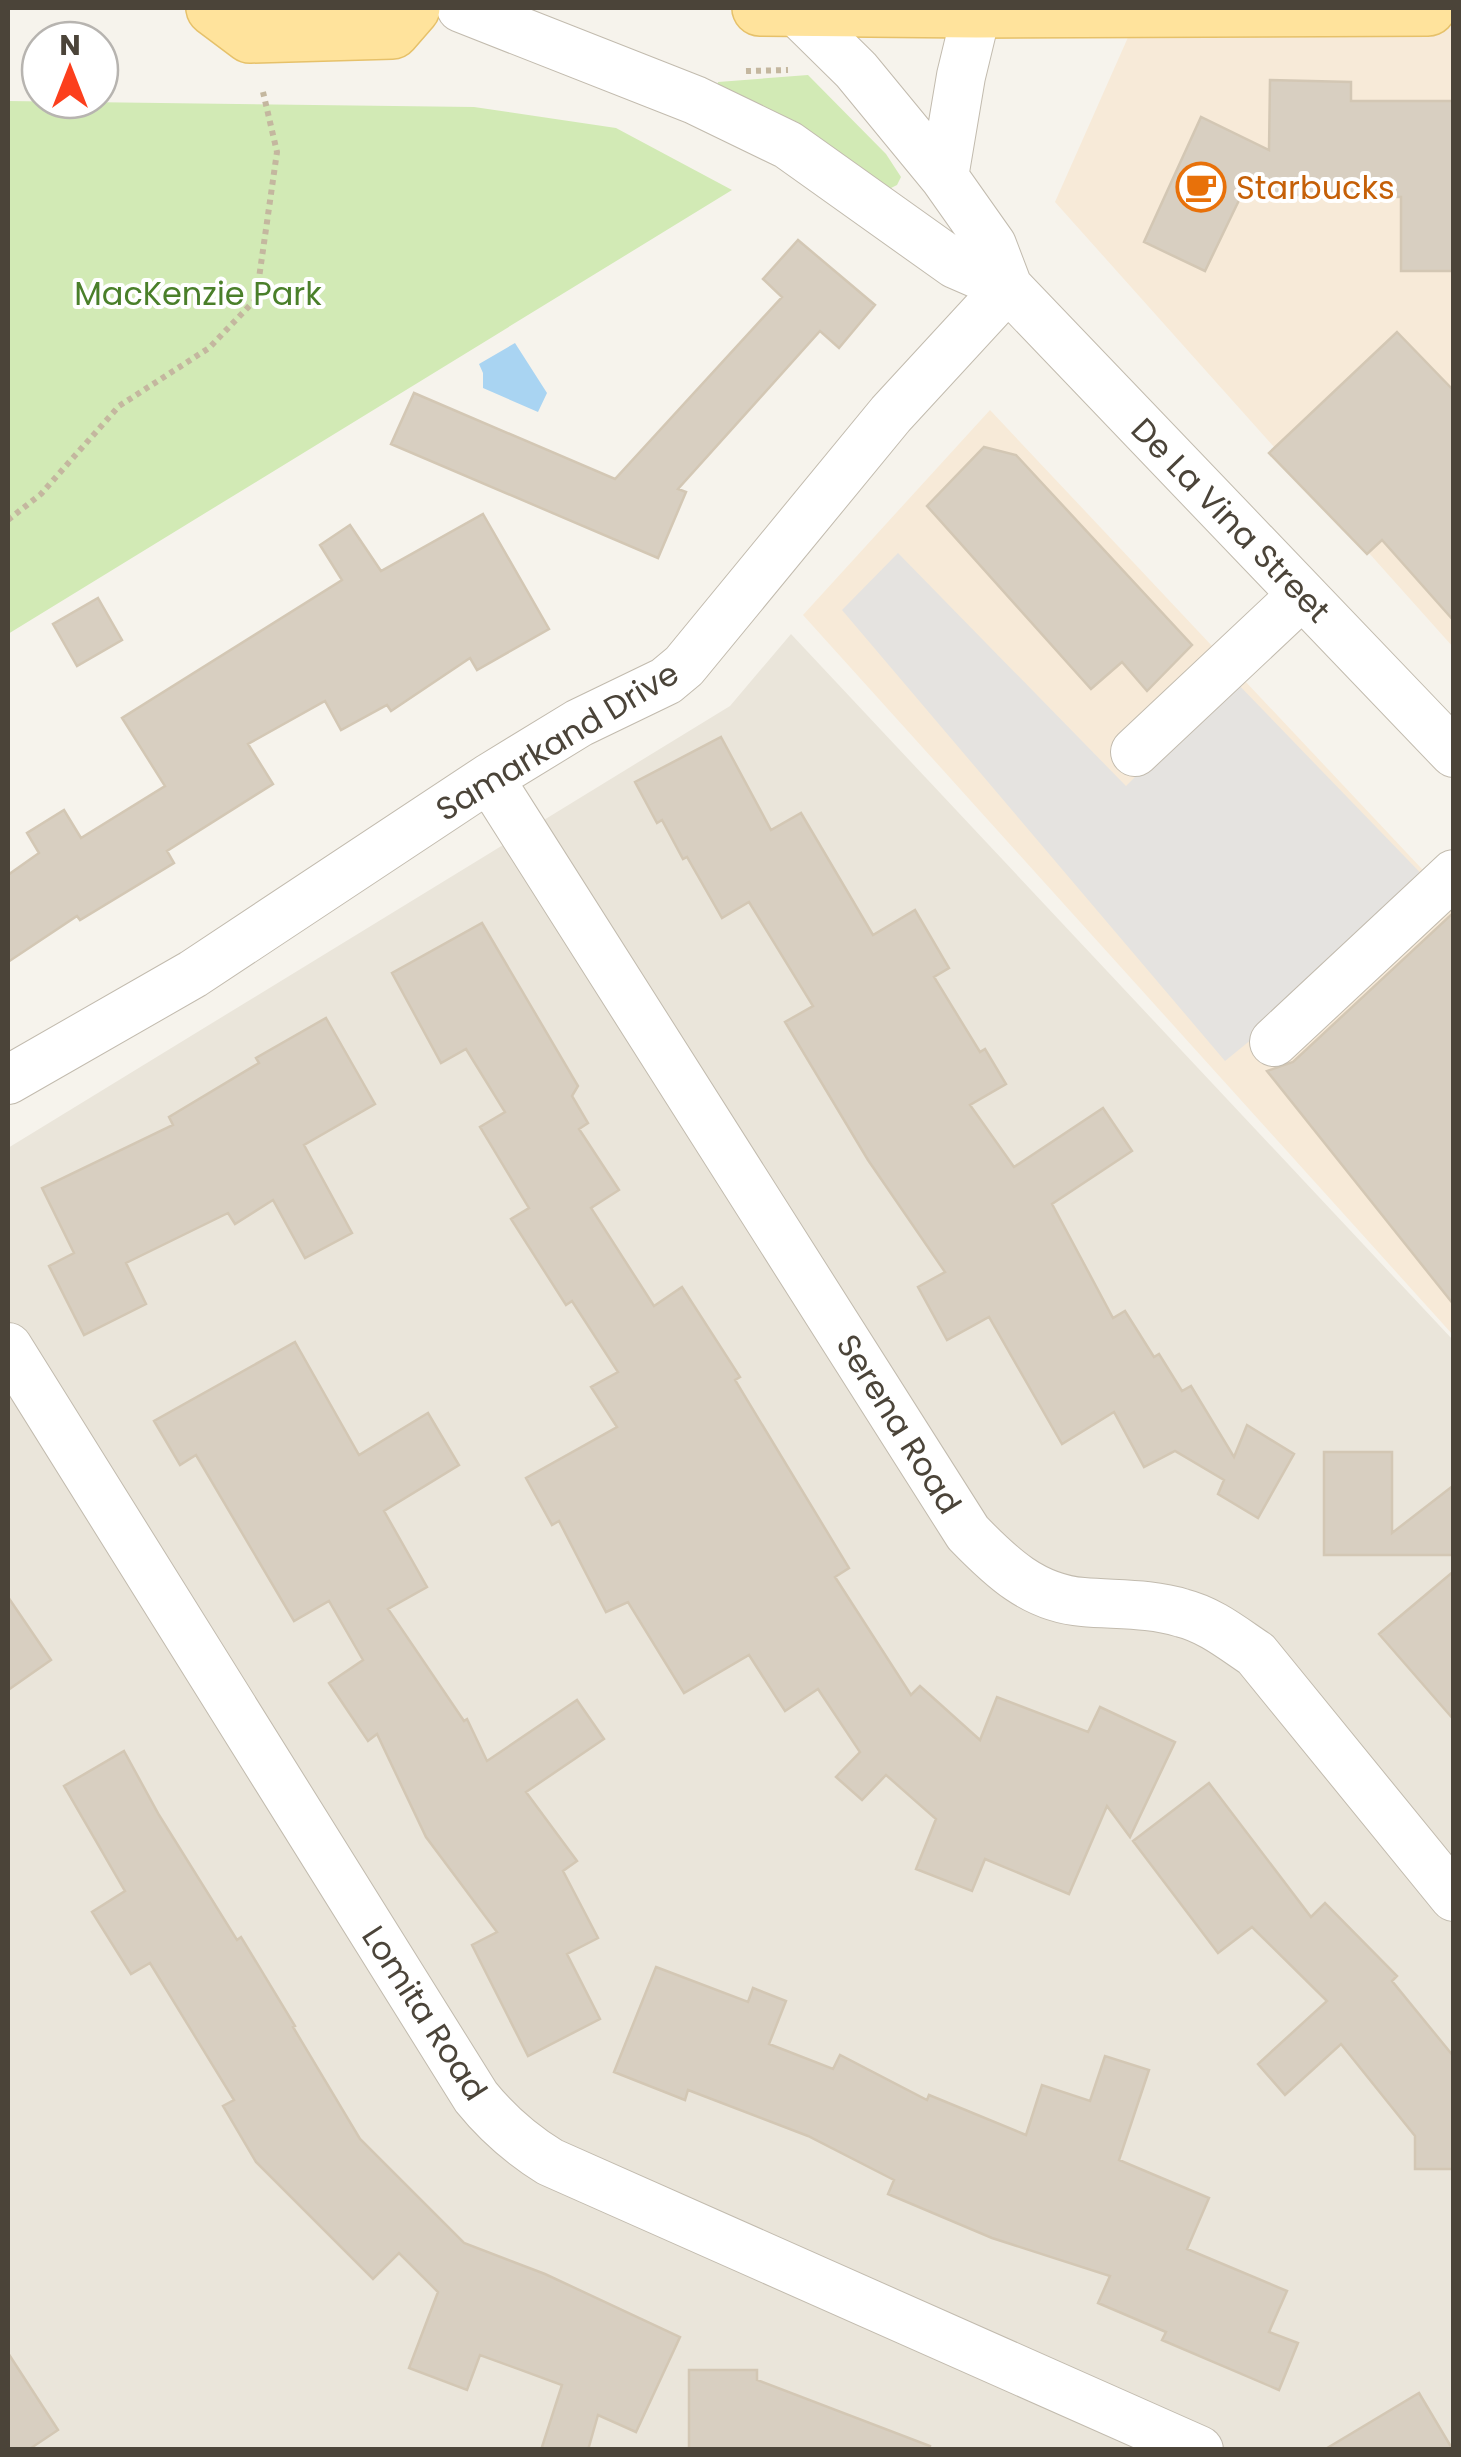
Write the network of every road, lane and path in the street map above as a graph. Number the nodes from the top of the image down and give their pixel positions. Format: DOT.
graph roads {
  1 [pos="214,8"];
  2 [pos="412,8"];
  3 [pos="461,8"];
  4 [pos="760,8"];
  5 [pos="793,8"];
  6 [pos="1239,8"];
  7 [pos="1308,8"];
  8 [pos="1428,8"];
  9 [pos="977,10"];
  10 [pos="804,70"];
  11 [pos="731,71"];
  12 [pos="262,92"];
  13 [pos="944,178"];
  14 [pos="1008,287"];
  15 [pos="8,520"];
  16 [pos="1302,595"];
  17 [pos="1135,752"];
  18 [pos="1454,753"];
  19 [pos="489,778"];
  20 [pos="1454,874"];
  21 [pos="1274,1042"];
  22 [pos="8,1080"];
  23 [pos="8,1347"];
  24 [pos="1454,1896"];
  25 [pos="1199,2450"];
  1 -- 2 [label="main road"];
  3 -- 14 [label="street, De La Vina Street"];
  4 -- 5 [label="main road"];
  5 -- 9 [label="main road"];
  5 -- 13 [label="street, De La Vina Street"];
  6 -- 7 [label="main road"];
  6 -- 9 [label="main road"];
  7 -- 8 [label="main road"];
  9 -- 13 [label="street"];
  10 -- 11 [label="path"];
  12 -- 15 [label="path"];
  13 -- 14 [label="street, De La Vina Street"];
  14 -- 16 [label="street, De La Vina Street"];
  14 -- 19 [label="street, Samarkand Drive"];
  16 -- 17 [label="street"];
  16 -- 18 [label="street, De La Vina Street"];
  19 -- 22 [label="street, Samarkand Drive"];
  19 -- 24 [label="street, Serena Road"];
  20 -- 21 [label="street"];
  23 -- 25 [label="street, Lomita Road"];
}
